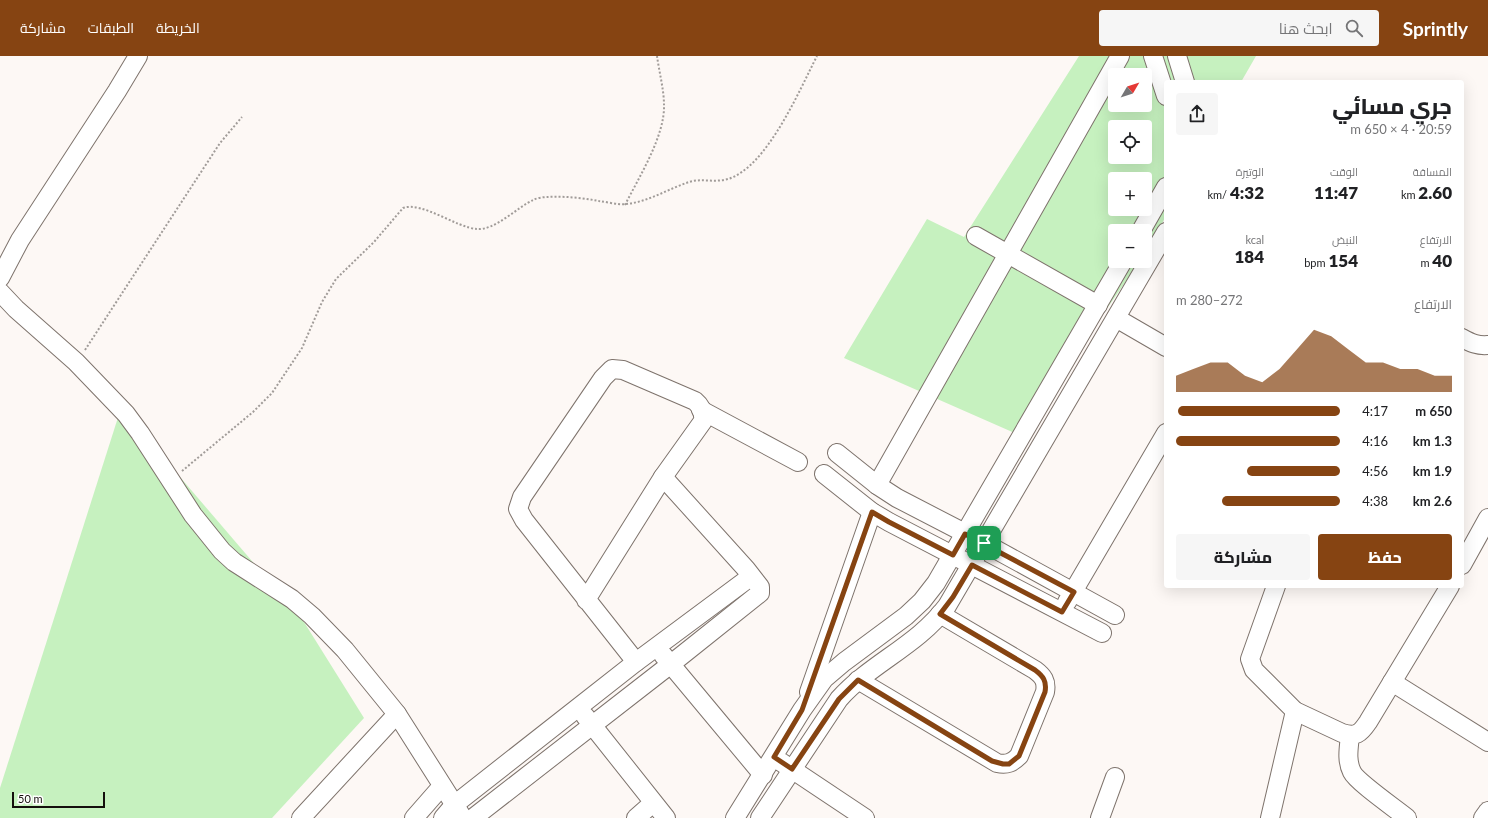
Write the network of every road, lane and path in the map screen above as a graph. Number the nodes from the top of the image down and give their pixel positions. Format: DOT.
graph roads {
  1 [pos="138,56"];
  2 [pos="657,56"];
  3 [pos="817,56"];
  4 [pos="1120,56"];
  5 [pos="1154,56"];
  6 [pos="1177,56"];
  7 [pos="1184,80"];
  8 [pos="1164,89"];
  9 [pos="242,117"];
  10 [pos="1164,191"];
  11 [pos="625,205"];
  12 [pos="1145,224"];
  13 [pos="1164,235"];
  14 [pos="976,236"];
  15 [pos="1008,254"];
  16 [pos="1119,268"];
  17 [pos="0,278"];
  18 [pos="0,292"];
  19 [pos="1098,305"];
  20 [pos="1116,318"];
  21 [pos="1464,339"];
  22 [pos="1164,346"];
  23 [pos="1488,346"];
  24 [pos="76,362"];
  25 [pos="701,410"];
  26 [pos="1164,436"];
  27 [pos="837,453"];
  28 [pos="798,462"];
  29 [pos="824,474"];
  30 [pos="663,477"];
  31 [pos="170,480"];
  32 [pos="877,485"];
  33 [pos="872,512"];
  34 [pos="1488,518"];
  35 [pos="965,534"];
  36 [pos="984,543"];
  37 [pos="953,555"];
  38 [pos="1464,561"];
  39 [pos="972,565"];
  40 [pos="749,575"];
  41 [pos="1275,588"];
  42 [pos="1449,588"];
  43 [pos="735,589"];
  44 [pos="1074,592"];
  45 [pos="586,600"];
  46 [pos="747,604"];
  47 [pos="1062,612"];
  48 [pos="940,614"];
  49 [pos="1116,614"];
  50 [pos="1102,633"];
  51 [pos="656,647"];
  52 [pos="851,657"];
  53 [pos="636,662"];
  54 [pos="671,664"];
  55 [pos="830,673"];
  56 [pos="856,682"];
  57 [pos="1392,682"];
  58 [pos="578,708"];
  59 [pos="802,710"];
  60 [pos="1296,711"];
  61 [pos="396,714"];
  62 [pos="593,725"];
  63 [pos="1350,735"];
  64 [pos="1488,742"];
  65 [pos="774,757"];
  66 [pos="792,769"];
  67 [pos="763,775"];
  68 [pos="1115,777"];
  69 [pos="442,786"];
  70 [pos="653,803"];
  71 [pos="1488,811"];
  72 [pos="454,814"];
  73 [pos="1105,816"];
  74 [pos="301,818"];
  75 [pos="414,818"];
  76 [pos="473,818"];
  77 [pos="636,818"];
  78 [pos="666,818"];
  79 [pos="735,818"];
  80 [pos="760,818"];
  81 [pos="865,818"];
  82 [pos="1270,818"];
  83 [pos="1408,818"];
  84 [pos="1483,818"];
  1 -- 17 [label="street"];
  2 -- 11 [label="path"];
  3 -- 11 [label="path"];
  4 -- 15 [label="street"];
  5 -- 8 [label="street"];
  6 -- 7 [label="street"];
  9 -- 24 [label="path"];
  10 -- 12 [label="street"];
  11 -- 31 [label="path"];
  13 -- 20 [label="street"];
  14 -- 15 [label="street"];
  15 -- 19 [label="street"];
  15 -- 32 [label="street"];
  16 -- 19 [label="street"];
  18 -- 24 [label="street"];
  19 -- 35 [label="street"];
  20 -- 22 [label="street"];
  20 -- 36 [label="street"];
  21 -- 23 [label="street"];
  24 -- 31 [label="street"];
  25 -- 28 [label="street"];
  25 -- 30 [label="street"];
  25 -- 45 [label="street"];
  26 -- 44 [label="street"];
  27 -- 32 [label="street"];
  29 -- 33 [label="street"];
  30 -- 40 [label="street"];
  30 -- 45 [label="street"];
  31 -- 61 [label="street"];
  32 -- 35 [label="street"];
  33 -- 37 [label="street"];
  33 -- 59 [label="street"];
  34 -- 38 [label="street"];
  35 -- 36 [label="street"];
  35 -- 37 [label="street"];
  36 -- 39 [label="street"];
  36 -- 44 [label="street"];
  37 -- 39 [label="street"];
  37 -- 52 [label="street"];
  39 -- 47 [label="street"];
  39 -- 48 [label="street"];
  40 -- 43 [label="street"];
  40 -- 46 [label="street"];
  41 -- 60 [label="street"];
  42 -- 57 [label="street"];
  43 -- 46 [label="street"];
  43 -- 51 [label="street"];
  44 -- 47 [label="street"];
  44 -- 49 [label="street"];
  45 -- 53 [label="street"];
  46 -- 54 [label="street"];
  47 -- 50 [label="street"];
  48 -- 56 [label="street"];
  48 -- 56 [label="street"];
  51 -- 53 [label="street"];
  51 -- 54 [label="street"];
  52 -- 55 [label="street"];
  52 -- 56 [label="street"];
  53 -- 58 [label="street"];
  54 -- 62 [label="street"];
  54 -- 67 [label="street"];
  55 -- 56 [label="street"];
  55 -- 59 [label="street"];
  56 -- 66 [label="street"];
  57 -- 63 [label="street"];
  57 -- 64 [label="street"];
  58 -- 62 [label="street"];
  58 -- 72 [label="street"];
  59 -- 65 [label="street"];
  60 -- 63 [label="street"];
  60 -- 82 [label="street"];
  61 -- 69 [label="street"];
  61 -- 74 [label="street"];
  62 -- 70 [label="street"];
  62 -- 76 [label="street"];
  63 -- 83 [label="street"];
  65 -- 66 [label="street"];
  65 -- 67 [label="street"];
  66 -- 80 [label="street"];
  66 -- 81 [label="street"];
  67 -- 79 [label="street"];
  68 -- 73 [label="street"];
  69 -- 72 [label="street"];
  69 -- 75 [label="street"];
  70 -- 77 [label="street"];
  70 -- 78 [label="street"];
  71 -- 84 [label="street"];
}
